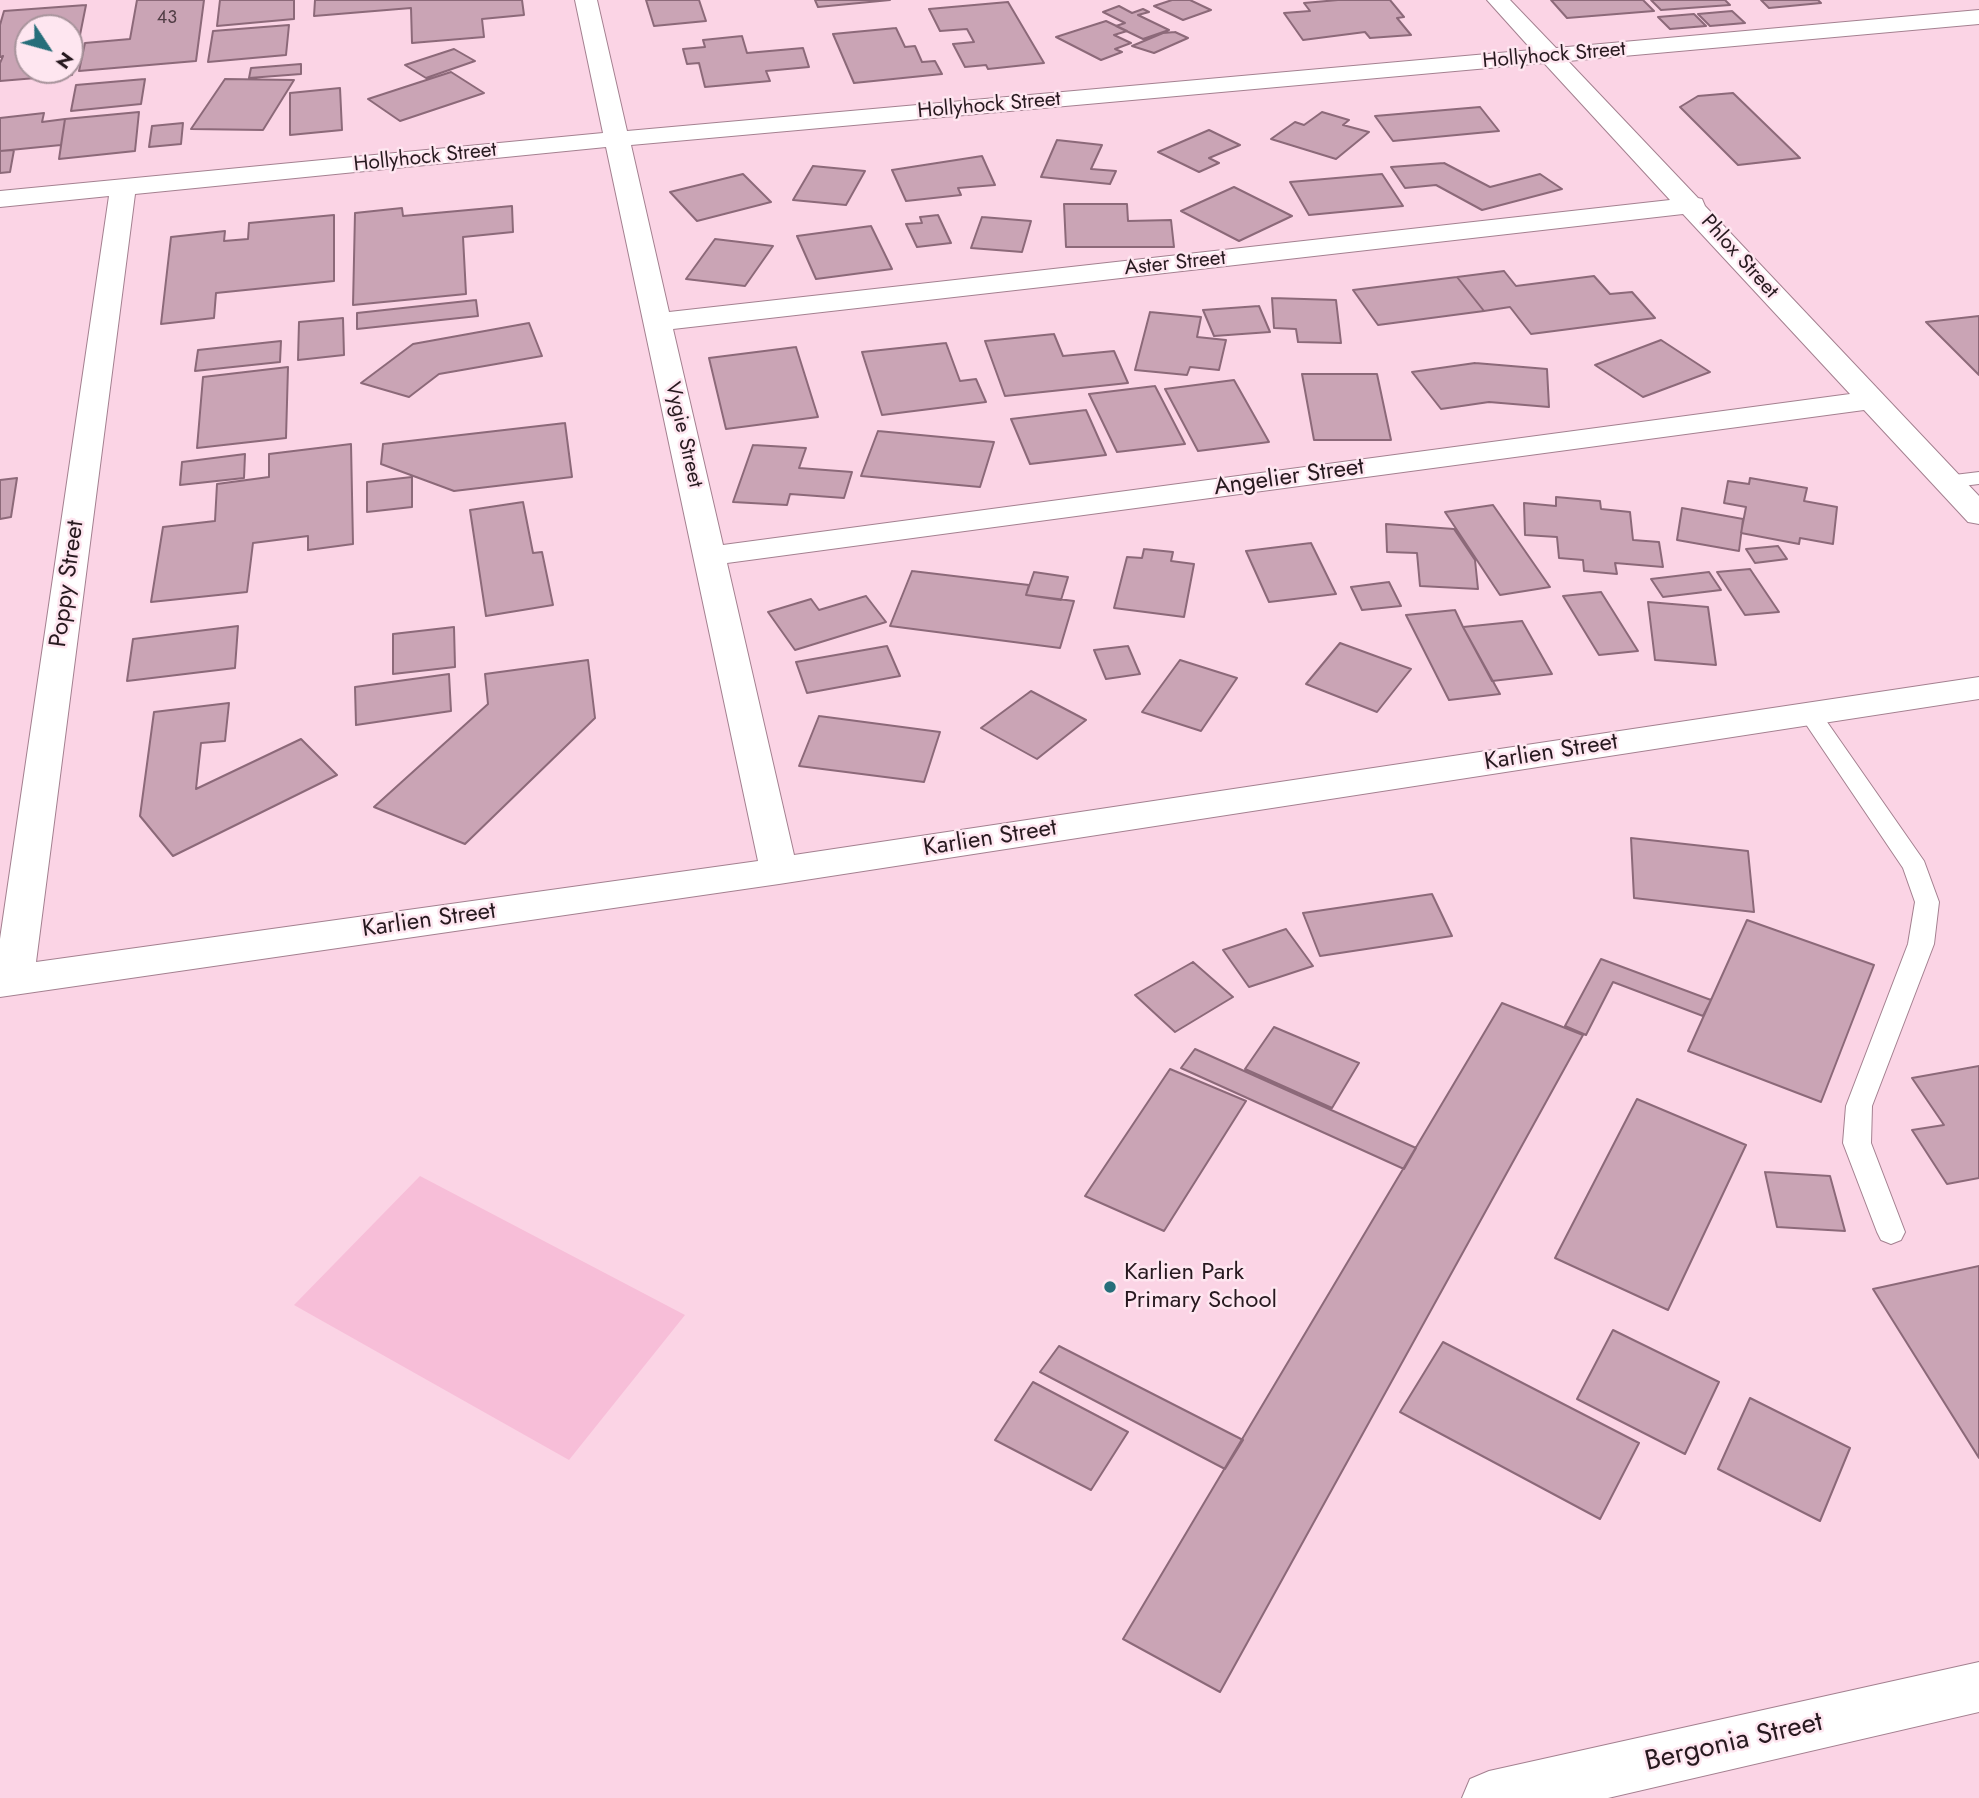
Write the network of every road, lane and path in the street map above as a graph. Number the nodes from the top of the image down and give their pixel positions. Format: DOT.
graph roads {
  1 [pos="586,0"];
  2 [pos="1498,0"];
  3 [pos="1979,17"];
  4 [pos="1550,56"];
  5 [pos="616,139"];
  6 [pos="123,187"];
  7 [pos="0,199"];
  8 [pos="1693,205"];
  9 [pos="658,322"];
  10 [pos="1868,400"];
  11 [pos="1979,478"];
  12 [pos="1947,482"];
  13 [pos="1979,515"];
  14 [pos="710,556"];
  15 [pos="1979,688"];
  16 [pos="1810,714"];
  17 [pos="779,871"];
  18 [pos="7,981"];
  19 [pos="1891,1232"];
  20 [pos="1979,1687"];
  21 [pos="1489,1798"];
  1 -- 5 [label="street, Vygie Street"];
  2 -- 4 [label="street, Phlox Street"];
  3 -- 4 [label="street, Hollyhock Street"];
  4 -- 5 [label="street, Hollyhock Street"];
  4 -- 8 [label="street, Phlox Street"];
  5 -- 6 [label="street, Hollyhock Street"];
  5 -- 9 [label="street, Vygie Street"];
  6 -- 7 [label="street, Hollyhock Street"];
  6 -- 18 [label="street, Poppy Street"];
  8 -- 9 [label="street, Aster Street"];
  8 -- 10 [label="street, Phlox Street"];
  9 -- 14 [label="street, Vygie Street"];
  10 -- 12 [label="street, Phlox Street"];
  10 -- 14 [label="street, Angelier Street"];
  11 -- 12 [label="lane"];
  12 -- 13 [label="street, Phlox Street"];
  14 -- 17 [label="street, Vygie Street"];
  15 -- 16 [label="street, Karlien Street"];
  16 -- 17 [label="street, Karlien Street"];
  16 -- 19 [label="lane"];
  17 -- 18 [label="street, Karlien Street"];
  20 -- 21 [label="street, Bergonia Street"];
}
